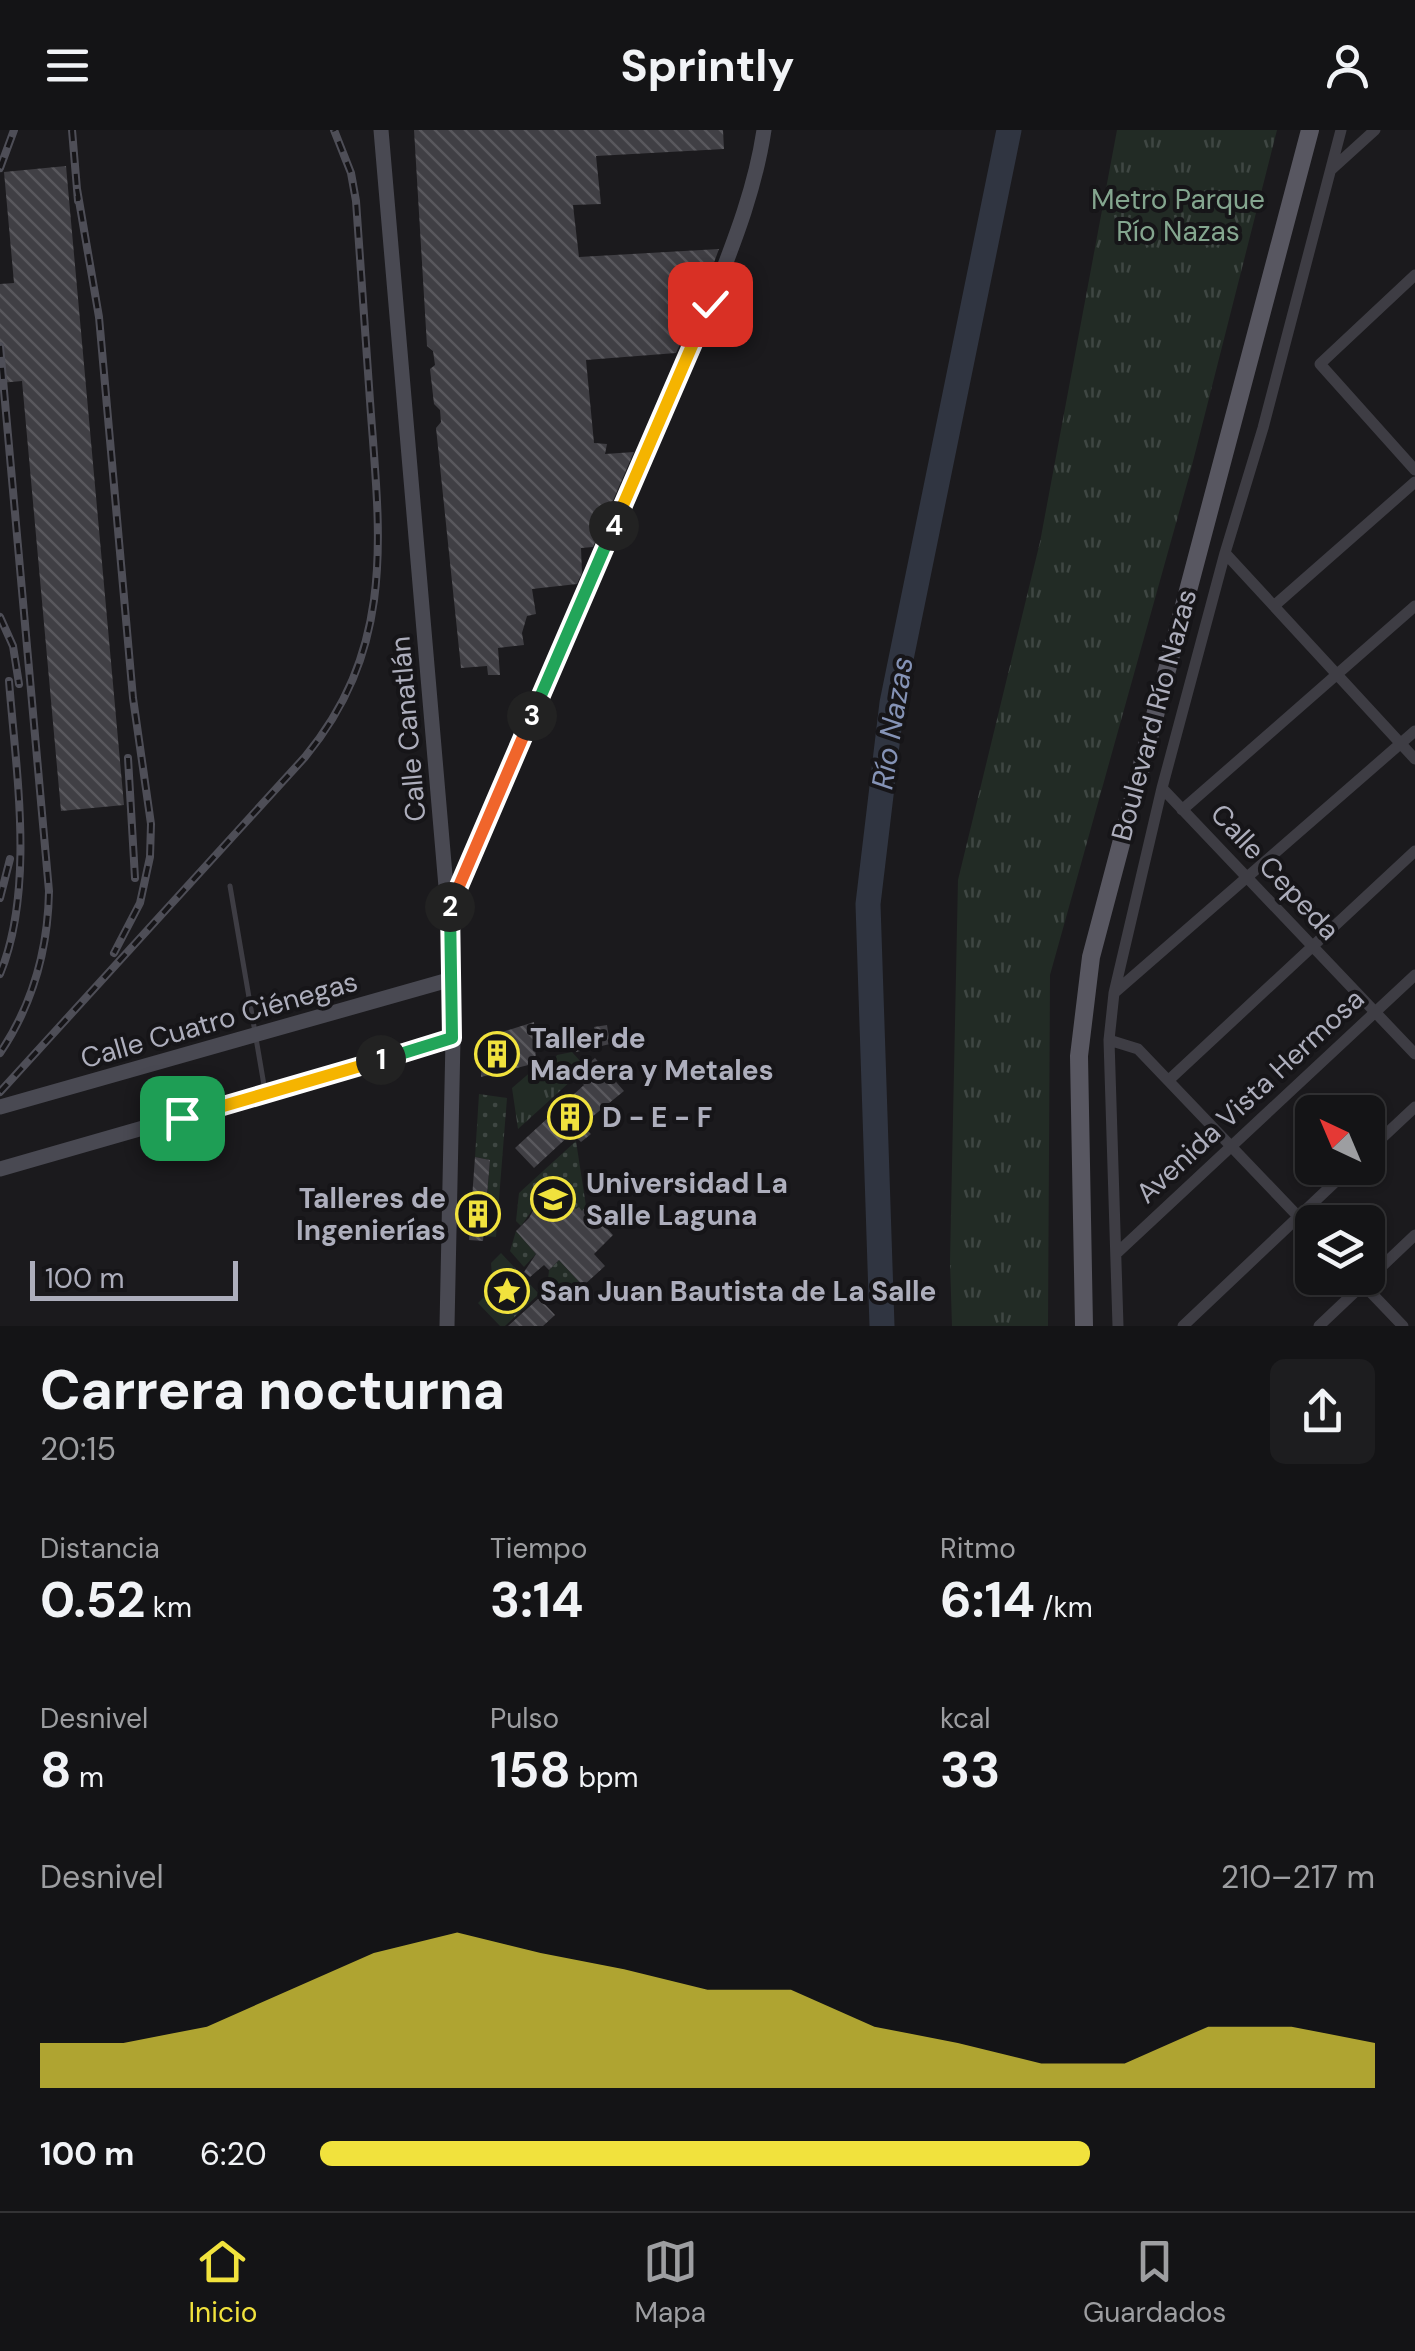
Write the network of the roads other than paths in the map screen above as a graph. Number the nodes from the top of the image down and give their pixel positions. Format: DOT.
graph roads {
  1 [pos="381,130"];
  2 [pos="764,130"];
  3 [pos="1310,130"];
  4 [pos="1341,130"];
  5 [pos="1374,130"];
  6 [pos="1332,169"];
  7 [pos="1415,276"];
  8 [pos="1415,470"];
  9 [pos="1415,482"];
  10 [pos="1225,553"];
  11 [pos="1275,606"];
  12 [pos="1415,606"];
  13 [pos="1338,674"];
  14 [pos="1415,731"];
  15 [pos="1401,743"];
  16 [pos="1415,759"];
  17 [pos="1162,788"];
  18 [pos="1182,810"];
  19 [pos="1415,851"];
  20 [pos="1244,876"];
  21 [pos="230,886"];
  22 [pos="448,910"];
  23 [pos="1310,946"];
  24 [pos="1415,976"];
  25 [pos="452,979"];
  26 [pos="1114,992"];
  27 [pos="1376,1012"];
  28 [pos="256,1036"];
  29 [pos="452,1038"];
  30 [pos="1109,1040"];
  31 [pos="1415,1054"];
  32 [pos="1170,1079"];
  33 [pos="266,1094"];
  34 [pos="1415,1106"];
  35 [pos="0,1107"];
  36 [pos="1385,1135"];
  37 [pos="1233,1148"];
  38 [pos="0,1169"];
  39 [pos="1332,1185"];
  40 [pos="1310,1205"];
  41 [pos="1295,1213"];
  42 [pos="1295,1219"];
  43 [pos="1415,1235"];
  44 [pos="1118,1252"];
  45 [pos="1385,1260"];
  46 [pos="1347,1295"];
  47 [pos="1374,1295"];
  48 [pos="446,1326"];
  49 [pos="1084,1326"];
  50 [pos="1118,1326"];
  51 [pos="1183,1326"];
  52 [pos="1319,1326"];
  53 [pos="1403,1326"];
  1 -- 22 [label="street, Calle Canatlán"];
  2 -- 22 [label="street"];
  3 -- 49 [label="main road, Boulevard Río Nazas"];
  4 -- 6 [label="street, Boulevard Río Nazas"];
  5 -- 6 [label="street"];
  6 -- 10 [label="street, Boulevard Río Nazas"];
  7 -- 8 [label="street"];
  9 -- 11 [label="street"];
  10 -- 11 [label="street"];
  10 -- 17 [label="street, Boulevard Río Nazas"];
  11 -- 13 [label="street"];
  12 -- 13 [label="street"];
  13 -- 15 [label="street"];
  13 -- 18 [label="street"];
  14 -- 15 [label="street"];
  15 -- 16 [label="street"];
  15 -- 20 [label="street"];
  17 -- 18 [label="street, Calle Cepeda"];
  17 -- 26 [label="street, Boulevard Río Nazas"];
  18 -- 20 [label="street, Calle Cepeda"];
  19 -- 23 [label="street"];
  20 -- 23 [label="street, Calle Cepeda"];
  20 -- 26 [label="street"];
  21 -- 28 [label="lane"];
  22 -- 25 [label="street, Calle Canatlán"];
  23 -- 27 [label="street, Calle Cepeda"];
  23 -- 32 [label="street"];
  24 -- 27 [label="street, Avenida Vista Hermosa"];
  25 -- 28 [label="street, Calle Cuatro Ciénegas"];
  25 -- 29 [label="street, Calle Canatlán"];
  26 -- 30 [label="street, Boulevard Río Nazas"];
  27 -- 31 [label="street, Calle Cepeda"];
  27 -- 37 [label="street, Avenida Vista Hermosa"];
  28 -- 33 [label="lane"];
  28 -- 35 [label="street, Calle Cuatro Ciénegas"];
  29 -- 33 [label="street"];
  29 -- 48 [label="street, Calle Canatlán"];
  30 -- 32 [label="street"];
  30 -- 44 [label="street, Boulevard Río Nazas"];
  32 -- 37 [label="street"];
  33 -- 38 [label="street"];
  34 -- 36 [label="street"];
  37 -- 41 [label="street"];
  37 -- 44 [label="street, Avenida Vista Hermosa"];
  39 -- 40 [label="street"];
  42 -- 51 [label="street"];
  43 -- 45 [label="street"];
  44 -- 50 [label="street, Boulevard Río Nazas"];
  46 -- 52 [label="street"];
  47 -- 53 [label="street"];
}
